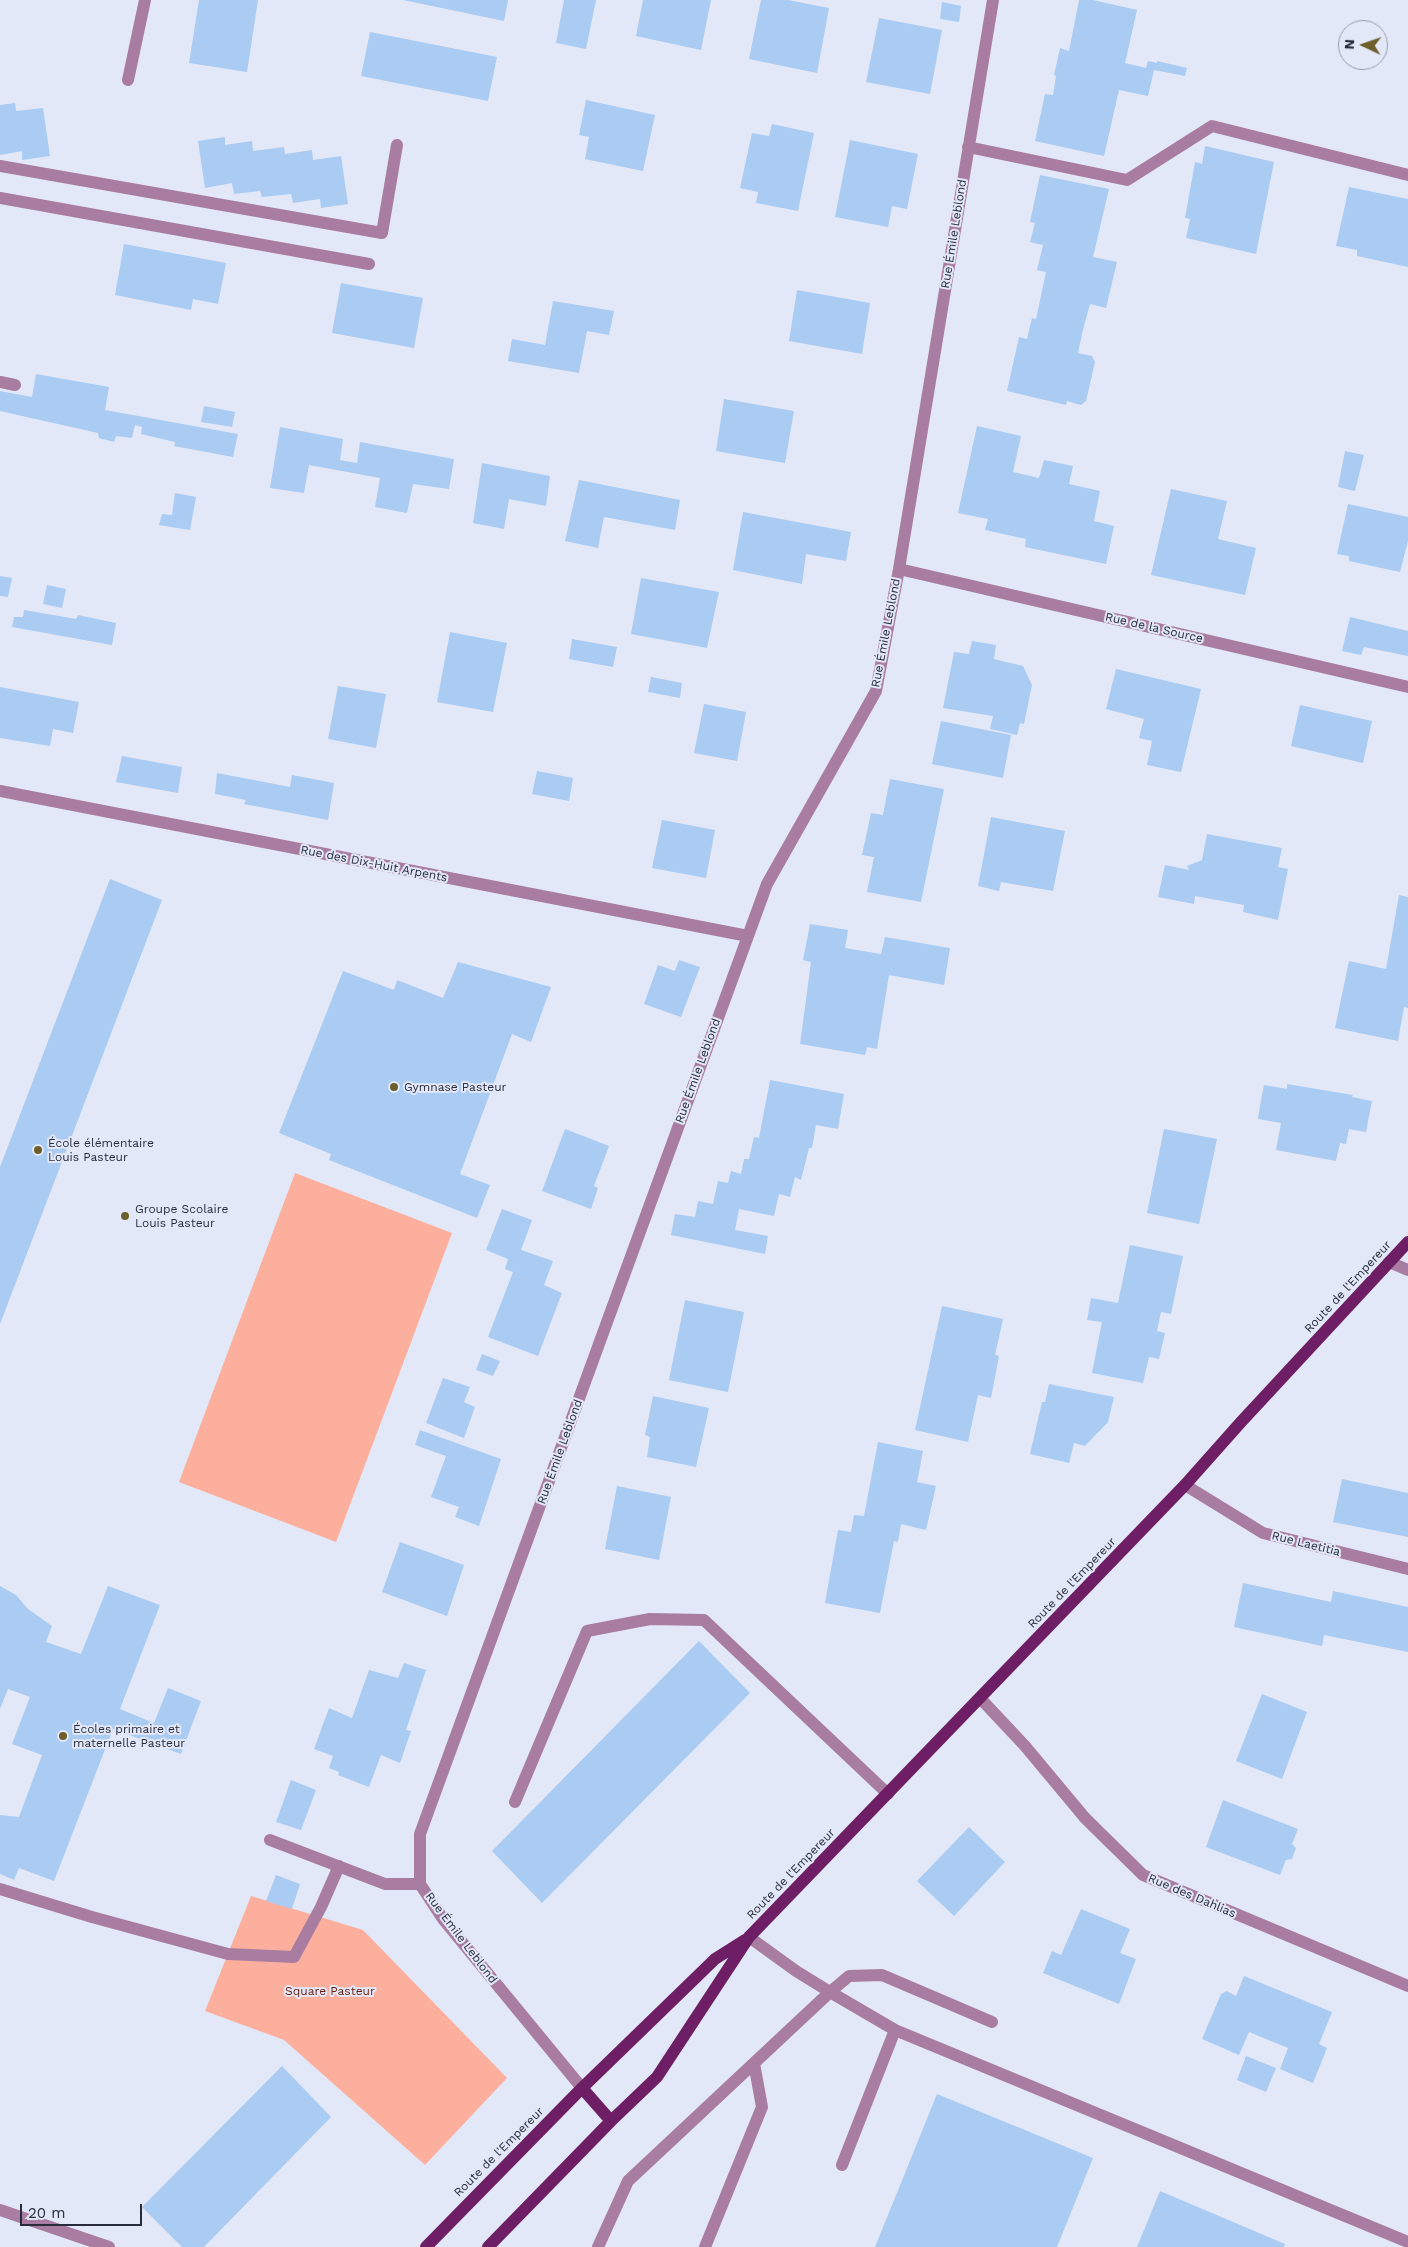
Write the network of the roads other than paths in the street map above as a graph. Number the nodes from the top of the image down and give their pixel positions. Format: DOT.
graph roads {
  1 [pos="145,0"];
  2 [pos="993,0"];
  3 [pos="128,80"];
  4 [pos="397,145"];
  5 [pos="968,147"];
  6 [pos="0,166"];
  7 [pos="1408,175"];
  8 [pos="0,198"];
  9 [pos="369,264"];
  10 [pos="0,382"];
  11 [pos="15,385"];
  12 [pos="899,569"];
  13 [pos="1408,687"];
  14 [pos="0,791"];
  15 [pos="748,936"];
  16 [pos="1408,1242"];
  17 [pos="1389,1262"];
  18 [pos="1408,1270"];
  19 [pos="1185,1485"];
  20 [pos="1408,1569"];
  21 [pos="980,1698"];
  22 [pos="888,1794"];
  23 [pos="515,1802"];
  24 [pos="270,1840"];
  25 [pos="339,1866"];
  26 [pos="420,1884"];
  27 [pos="0,1889"];
  28 [pos="749,1937"];
  29 [pos="1408,1986"];
  30 [pos="830,1992"];
  31 [pos="992,2022"];
  32 [pos="895,2030"];
  33 [pos="754,2063"];
  34 [pos="582,2088"];
  35 [pos="611,2121"];
  36 [pos="842,2165"];
  37 [pos="0,2210"];
  38 [pos="1408,2242"];
  39 [pos="431,2245"];
  40 [pos="109,2247"];
  41 [pos="488,2247"];
  42 [pos="598,2247"];
  43 [pos="705,2247"];
  1 -- 3 [label="street"];
  2 -- 5 [label="street, Rue Émile Leblond"];
  4 -- 6 [label="street"];
  5 -- 7 [label="street"];
  5 -- 12 [label="street, Rue Émile Leblond"];
  8 -- 9 [label="street"];
  10 -- 11 [label="street"];
  12 -- 13 [label="street, Rue de la Source"];
  12 -- 15 [label="street, Rue Émile Leblond"];
  14 -- 15 [label="street, Rue des Dix-Huit Arpents"];
  15 -- 26 [label="street, Rue Émile Leblond"];
  16 -- 17 [label="main road, Route de l'Empereur"];
  17 -- 18 [label="street"];
  17 -- 19 [label="main road, Route de l'Empereur"];
  19 -- 20 [label="street, Rue Laetitia"];
  19 -- 21 [label="main road, Route de l'Empereur"];
  21 -- 22 [label="main road, Route de l'Empereur"];
  21 -- 29 [label="street, Rue des Dahlias"];
  22 -- 23 [label="street"];
  22 -- 28 [label="main road, Route de l'Empereur"];
  24 -- 25 [label="street"];
  25 -- 26 [label="street"];
  25 -- 27 [label="street"];
  26 -- 34 [label="street, Rue Émile Leblond"];
  28 -- 30 [label="street"];
  28 -- 34 [label="main road, Route de l'Empereur"];
  28 -- 35 [label="main road, Route de l'Empereur"];
  30 -- 31 [label="street"];
  30 -- 32 [label="street"];
  30 -- 33 [label="street"];
  32 -- 36 [label="street"];
  32 -- 38 [label="street"];
  33 -- 42 [label="street"];
  33 -- 43 [label="street"];
  34 -- 35 [label="main road"];
  34 -- 39 [label="main road, Route de l'Empereur"];
  35 -- 41 [label="main road, Route de l'Empereur"];
  37 -- 40 [label="street"];
}
